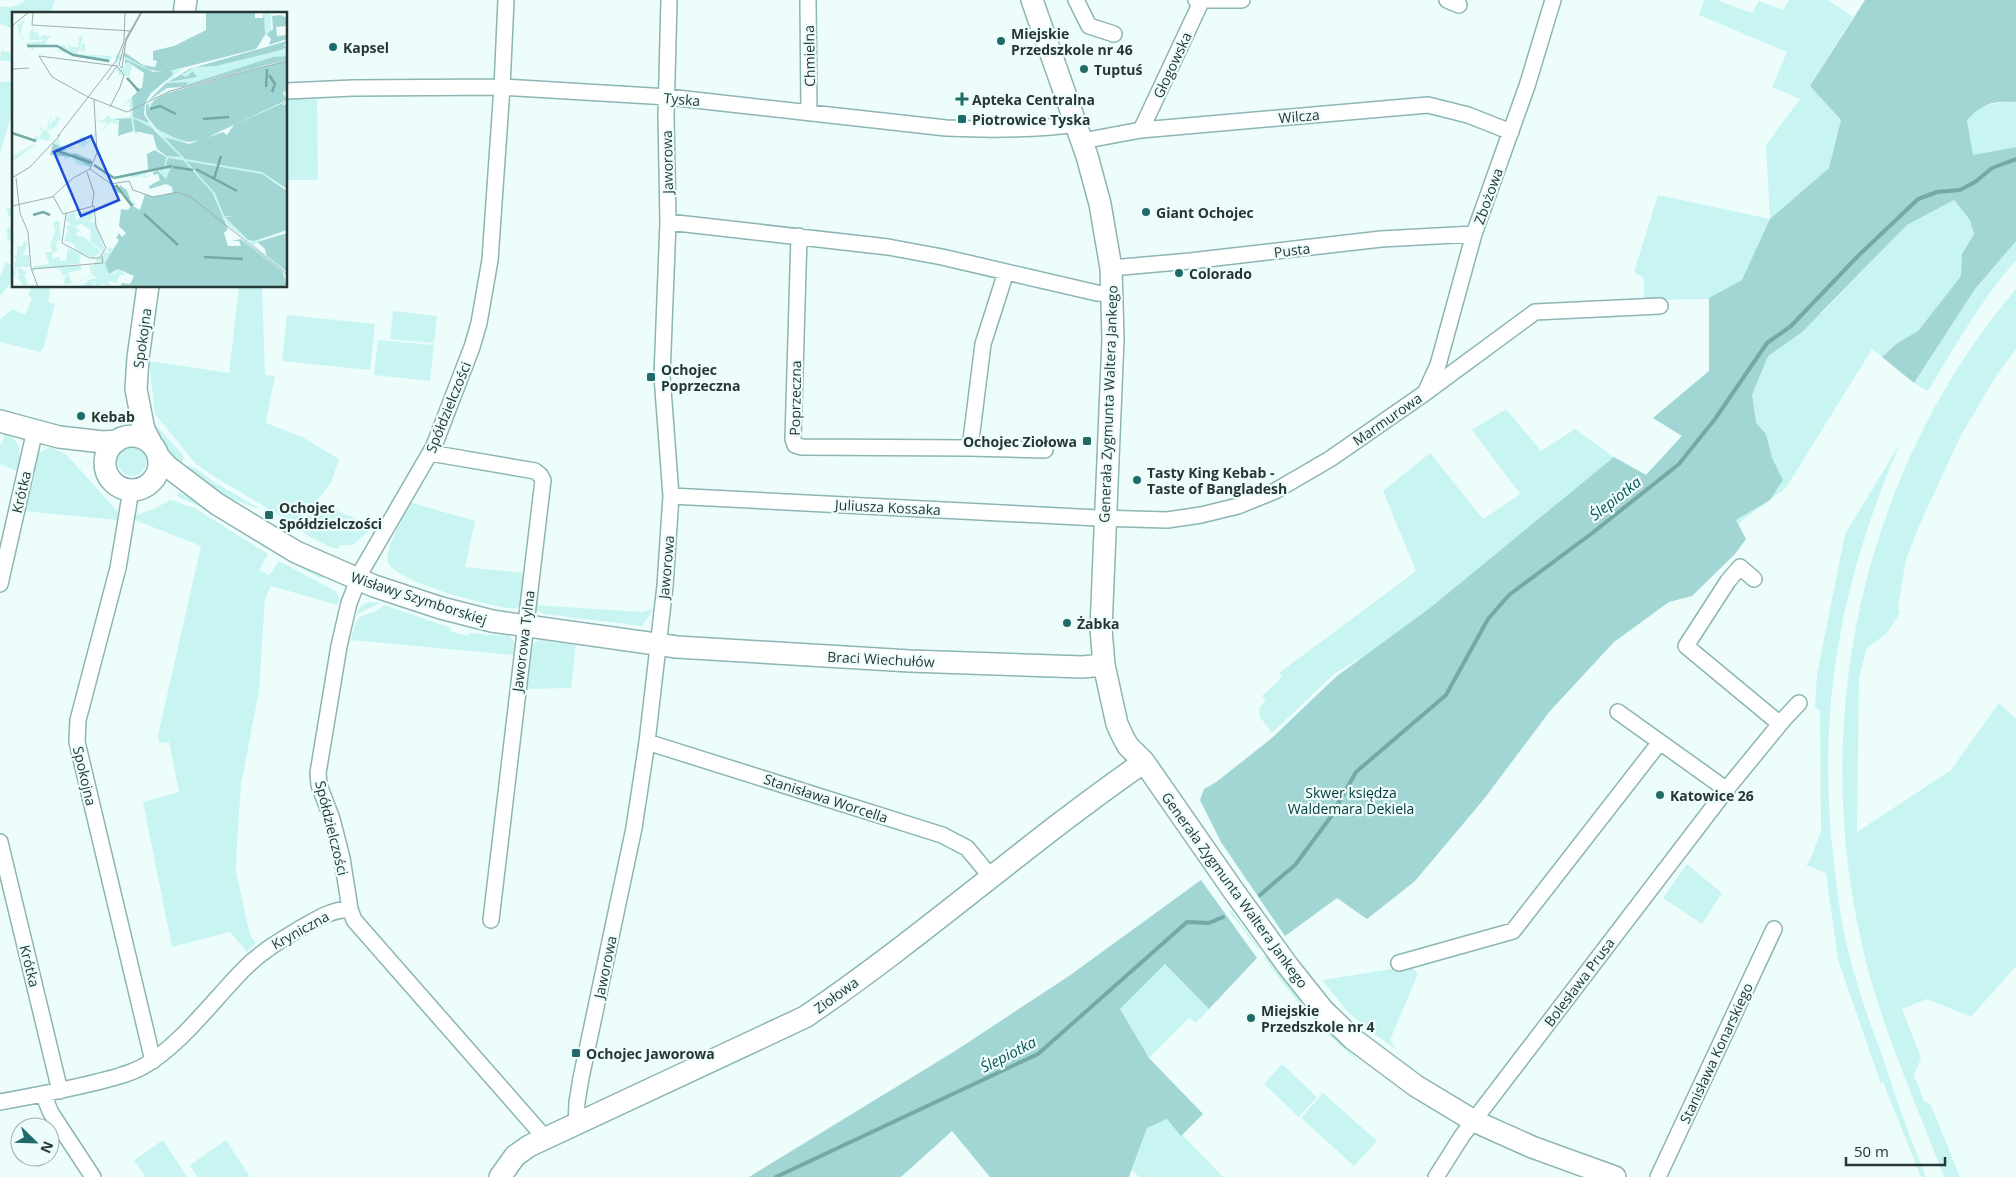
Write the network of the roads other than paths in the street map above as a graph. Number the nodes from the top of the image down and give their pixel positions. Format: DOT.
graph roads {
  1 [pos="506,0"];
  2 [pos="669,0"];
  3 [pos="808,0"];
  4 [pos="1032,0"];
  5 [pos="1076,0"];
  6 [pos="1200,0"];
  7 [pos="1242,0"];
  8 [pos="1553,0"];
  9 [pos="1114,34"];
  10 [pos="502,87"];
  11 [pos="288,90"];
  12 [pos="668,97"];
  13 [pos="809,113"];
  14 [pos="1141,130"];
  15 [pos="1511,132"];
  16 [pos="1079,133"];
  17 [pos="668,222"];
  18 [pos="1474,234"];
  19 [pos="799,236"];
  20 [pos="1111,268"];
  21 [pos="1006,272"];
  22 [pos="148,288"];
  23 [pos="1113,294"];
  24 [pos="1660,306"];
  25 [pos="136,389"];
  26 [pos="1425,393"];
  27 [pos="0,421"];
  28 [pos="35,430"];
  29 [pos="59,437"];
  30 [pos="118,440"];
  31 [pos="970,448"];
  32 [pos="154,450"];
  33 [pos="1045,450"];
  34 [pos="430,453"];
  35 [pos="106,470"];
  36 [pos="139,487"];
  37 [pos="199,491"];
  38 [pos="671,496"];
  39 [pos="1105,519"];
  40 [pos="1754,578"];
  41 [pos="358,580"];
  42 [pos="0,584"];
  43 [pos="526,627"];
  44 [pos="659,644"];
  45 [pos="1104,665"];
  46 [pos="1799,703"];
  47 [pos="1618,712"];
  48 [pos="1780,724"];
  49 [pos="648,742"];
  50 [pos="1660,742"];
  51 [pos="1144,762"];
  52 [pos="1726,790"];
  53 [pos="0,842"];
  54 [pos="991,877"];
  55 [pos="350,910"];
  56 [pos="491,920"];
  57 [pos="1774,929"];
  58 [pos="1399,963"];
  59 [pos="153,1061"];
  60 [pos="60,1091"];
  61 [pos="43,1094"];
  62 [pos="0,1102"];
  63 [pos="1474,1120"];
  64 [pos="576,1126"];
  65 [pos="546,1139"];
  66 [pos="94,1177"];
  67 [pos="500,1177"];
  68 [pos="1436,1177"];
  69 [pos="1614,1177"];
  70 [pos="1658,1177"];
  1 -- 10 [label="street, Spółdzielczości"];
  2 -- 12 [label="street, Jaworowa"];
  3 -- 13 [label="street, Chmielna"];
  4 -- 16 [label="street, Generała Zygmunta Waltera Jankego"];
  5 -- 9 [label="street"];
  6 -- 7 [label="street"];
  6 -- 14 [label="street, Głogowska"];
  8 -- 15 [label="street, Zbożowa"];
  10 -- 11 [label="street, Tyska"];
  10 -- 12 [label="street, Tyska"];
  10 -- 34 [label="street, Spółdzielczości"];
  12 -- 13 [label="street, Tyska"];
  12 -- 17 [label="street, Jaworowa"];
  13 -- 16 [label="street, Tyska"];
  14 -- 15 [label="street, Wilcza"];
  14 -- 16 [label="street, Wilcza"];
  15 -- 18 [label="street, Zbożowa"];
  16 -- 20 [label="street, Generała Zygmunta Waltera Jankego"];
  17 -- 19 [label="street"];
  17 -- 38 [label="street, Jaworowa"];
  18 -- 20 [label="street, Pusta"];
  18 -- 26 [label="street, Zbożowa"];
  19 -- 21 [label="street"];
  19 -- 31 [label="street, Poprzeczna"];
  20 -- 23 [label="street, Generała Zygmunta Waltera Jankego"];
  21 -- 23 [label="street"];
  21 -- 31 [label="street"];
  22 -- 25 [label="street, Spokojna"];
  23 -- 39 [label="street, Generała Zygmunta Waltera Jankego"];
  24 -- 26 [label="street, Marmurowa"];
  25 -- 30 [label="street, Spokojna"];
  25 -- 32 [label="street, Spokojna"];
  26 -- 39 [label="street, Marmurowa"];
  27 -- 28 [label="street"];
  28 -- 29 [label="street"];
  28 -- 42 [label="street, Krótka"];
  29 -- 30 [label="street"];
  29 -- 35 [label="street"];
  30 -- 32 [label="street"];
  30 -- 35 [label="street"];
  31 -- 33 [label="street, Poprzeczna"];
  32 -- 36 [label="street"];
  32 -- 37 [label="street, Wisławy Szymborskiej"];
  34 -- 41 [label="street, Spółdzielczości"];
  34 -- 43 [label="street, Jaworowa Tylna"];
  35 -- 36 [label="street"];
  36 -- 37 [label="street, Wisławy Szymborskiej"];
  36 -- 59 [label="street, Spokojna"];
  37 -- 41 [label="street, Wisławy Szymborskiej"];
  38 -- 39 [label="street, Juliusza Kossaka"];
  38 -- 44 [label="street, Jaworowa"];
  39 -- 45 [label="street, Generała Zygmunta Waltera Jankego"];
  40 -- 48 [label="street"];
  41 -- 43 [label="street, Wisławy Szymborskiej"];
  41 -- 55 [label="street, Spółdzielczości"];
  43 -- 44 [label="street, Wisławy Szymborskiej"];
  43 -- 56 [label="street, Jaworowa Tylna"];
  44 -- 45 [label="street, Braci Wiechułów"];
  44 -- 49 [label="street, Jaworowa"];
  45 -- 51 [label="street, Generała Zygmunta Waltera Jankego"];
  46 -- 48 [label="street, Bolesława Prusa"];
  47 -- 50 [label="street"];
  48 -- 52 [label="street, Bolesława Prusa"];
  49 -- 54 [label="street, Stanisława Worcella"];
  49 -- 64 [label="street, Jaworowa"];
  50 -- 52 [label="street"];
  50 -- 58 [label="street"];
  51 -- 54 [label="street, Ziołowa"];
  51 -- 63 [label="street, Generała Zygmunta Waltera Jankego"];
  52 -- 63 [label="street, Bolesława Prusa"];
  53 -- 60 [label="street, Krótka"];
  54 -- 64 [label="street, Ziołowa"];
  55 -- 59 [label="street, Kryniczna"];
  55 -- 65 [label="street"];
  57 -- 70 [label="street, Stanisława Konarskiego"];
  59 -- 60 [label="street, Kryniczna"];
  60 -- 61 [label="street, Kryniczna"];
  61 -- 62 [label="street, Kryniczna"];
  61 -- 66 [label="street"];
  63 -- 68 [label="street, Bolesława Prusa"];
  63 -- 69 [label="street, Generała Zygmunta Waltera Jankego"];
  64 -- 65 [label="street, Ziołowa"];
  65 -- 67 [label="street, Ziołowa"];
}
